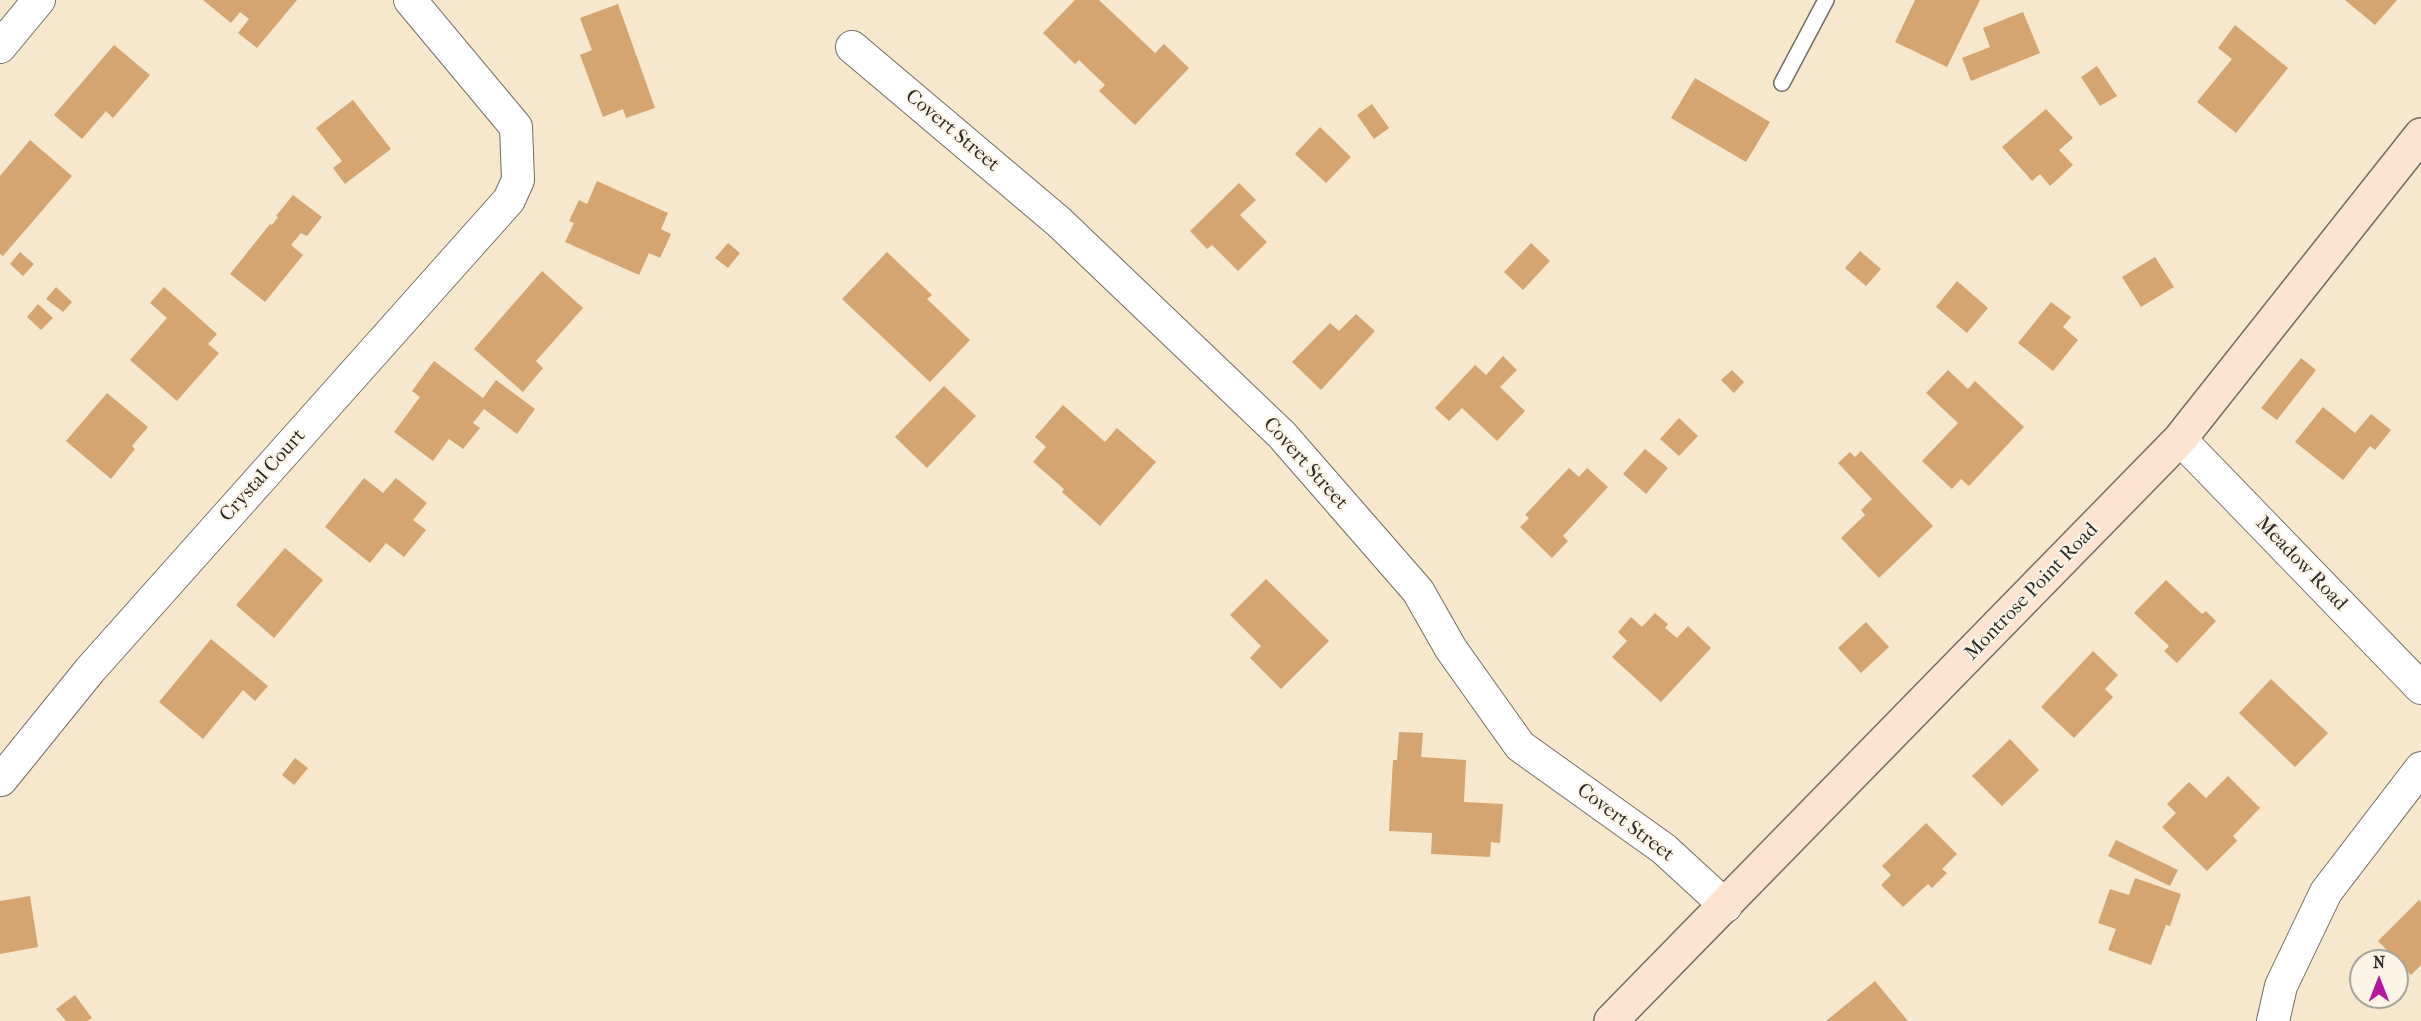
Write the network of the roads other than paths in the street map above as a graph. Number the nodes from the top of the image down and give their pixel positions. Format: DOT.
graph roads {
  1 [pos="39,0"];
  2 [pos="410,0"];
  3 [pos="1826,0"];
  4 [pos="0,47"];
  5 [pos="852,47"];
  6 [pos="1782,82"];
  7 [pos="2421,135"];
  8 [pos="2180,439"];
  9 [pos="2421,688"];
  10 [pos="2421,768"];
  11 [pos="1,780"];
  12 [pos="1726,906"];
  13 [pos="1611,1021"];
  14 [pos="2273,1021"];
  1 -- 4 [label="street"];
  2 -- 11 [label="street, Crystal Court"];
  3 -- 6 [label="lane"];
  5 -- 12 [label="street, Covert Street"];
  7 -- 8 [label="street, Montrose Point Road"];
  8 -- 9 [label="street, Meadow Road"];
  8 -- 12 [label="street, Montrose Point Road"];
  10 -- 14 [label="street"];
  12 -- 13 [label="street, Montrose Point Road"];
}
